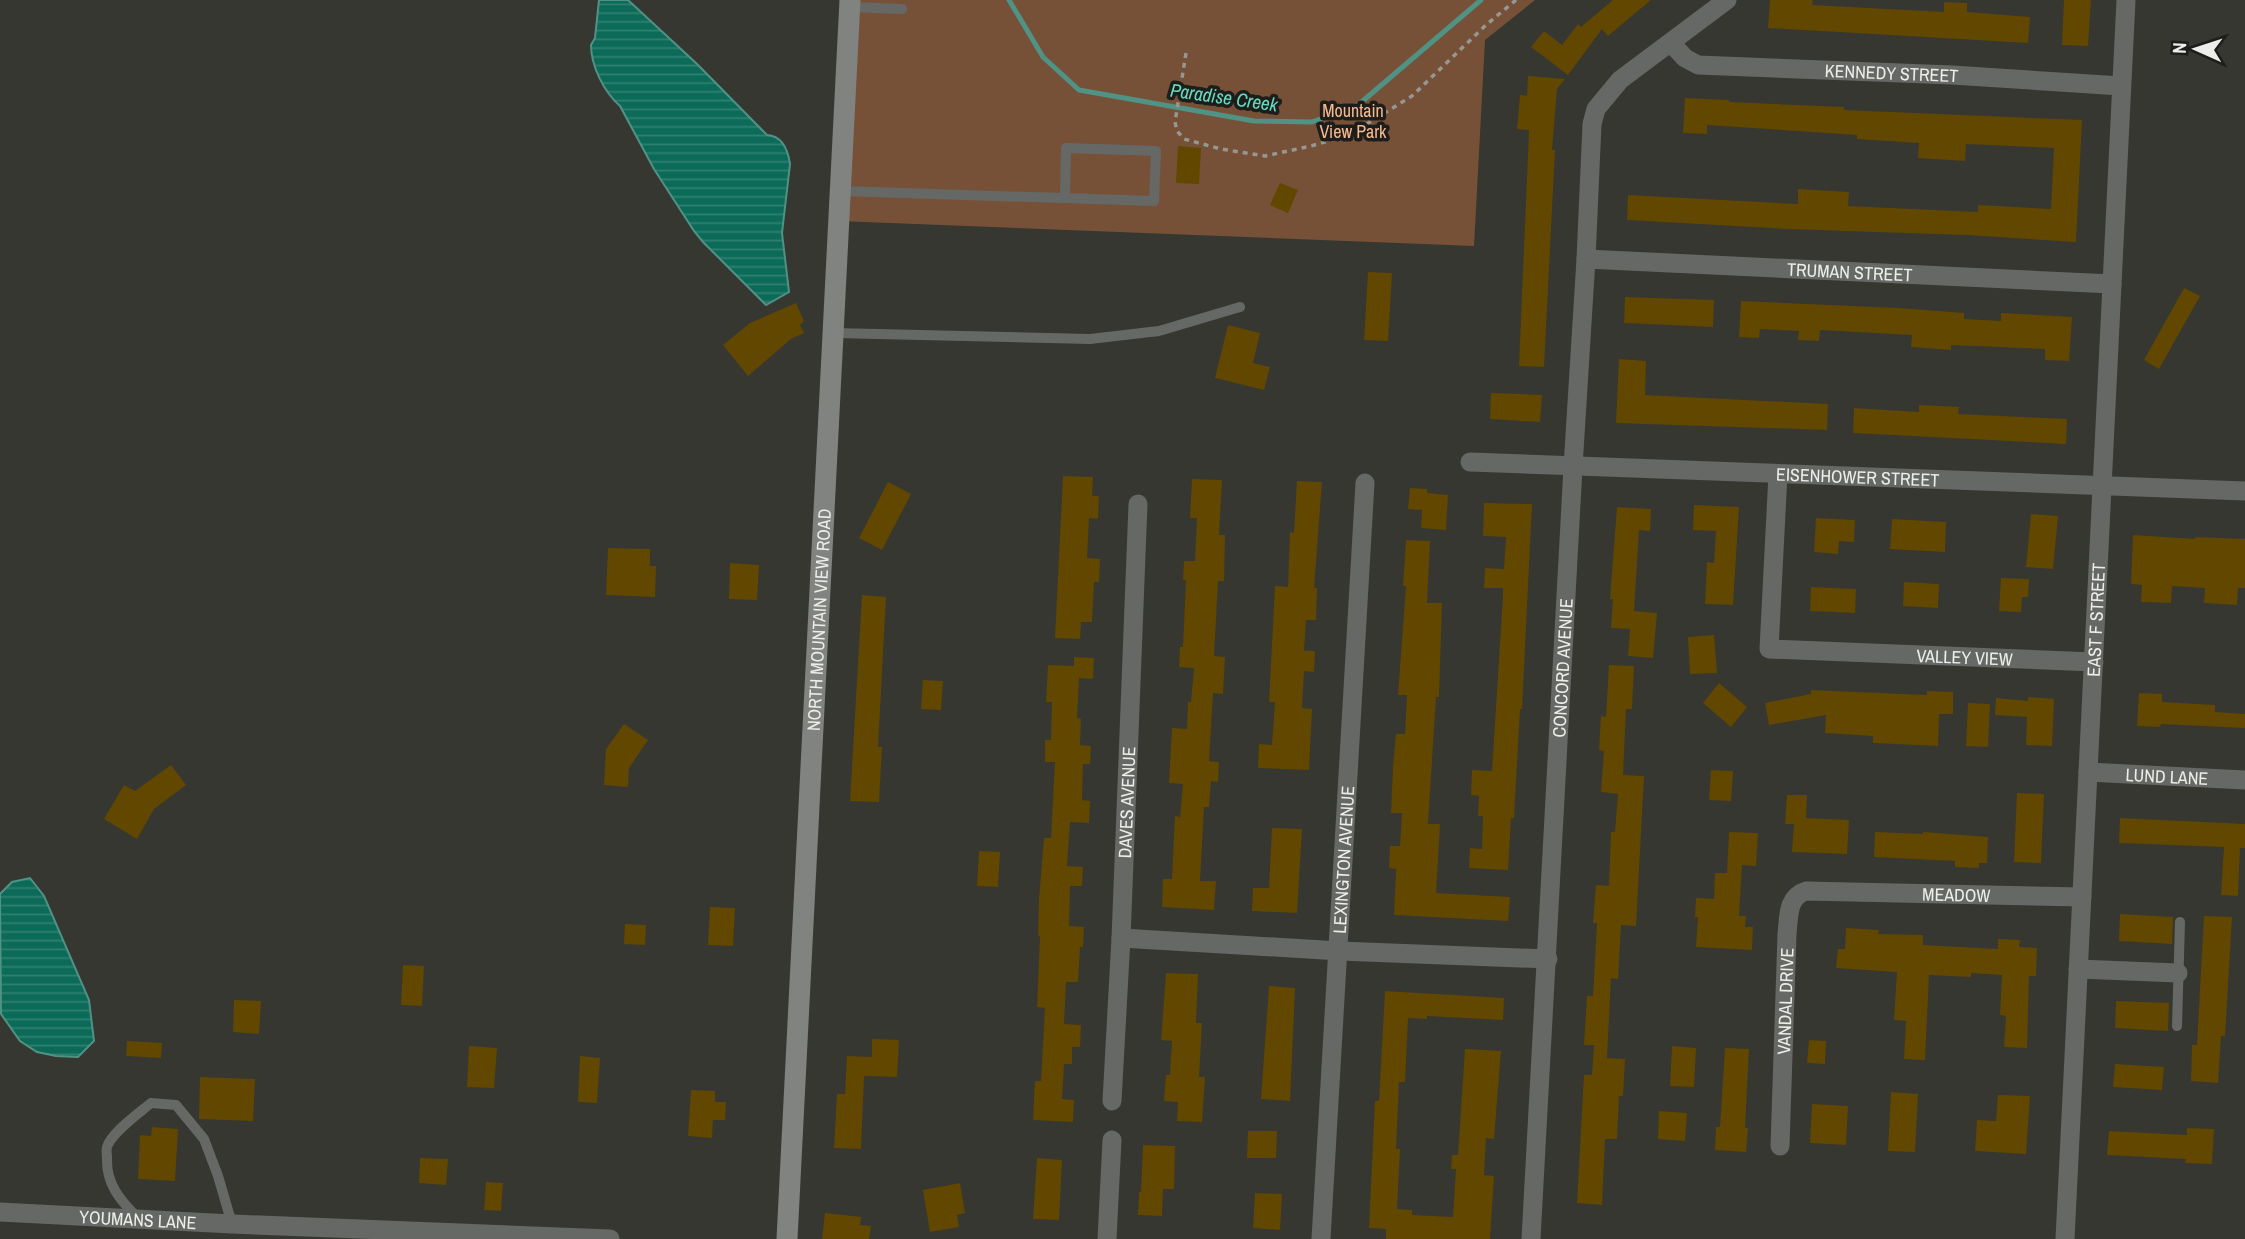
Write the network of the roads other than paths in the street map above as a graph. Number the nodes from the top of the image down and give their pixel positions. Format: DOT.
graph roads {
  1 [pos="1727,0"];
  2 [pos="2126,0"];
  3 [pos="850,4"];
  4 [pos="902,9"];
  5 [pos="1671,43"];
  6 [pos="2121,86"];
  7 [pos="841,191"];
  8 [pos="1065,198"];
  9 [pos="1586,259"];
  10 [pos="2112,284"];
  11 [pos="1240,307"];
  12 [pos="834,333"];
  13 [pos="1470,462"];
  14 [pos="1573,467"];
  15 [pos="1778,474"];
  16 [pos="1365,482"];
  17 [pos="2103,486"];
  18 [pos="2245,491"];
  19 [pos="1138,504"];
  20 [pos="2094,662"];
  21 [pos="2088,772"];
  22 [pos="2245,780"];
  23 [pos="1831,891"];
  24 [pos="2082,897"];
  25 [pos="2180,922"];
  26 [pos="1121,938"];
  27 [pos="1340,951"];
  28 [pos="1548,959"];
  29 [pos="2078,969"];
  30 [pos="2178,973"];
  31 [pos="2176,1026"];
  32 [pos="1112,1101"];
  33 [pos="1112,1140"];
  34 [pos="1780,1146"];
  35 [pos="0,1212"];
  36 [pos="137,1218"];
  37 [pos="232,1224"];
  38 [pos="610,1239"];
  39 [pos="787,1239"];
  40 [pos="1107,1239"];
  41 [pos="1321,1239"];
  42 [pos="1531,1239"];
  43 [pos="2065,1239"];
  1 -- 5 [label="street"];
  2 -- 6 [label="street, EAST F STREET"];
  3 -- 4 [label="lane"];
  3 -- 7 [label="street, NORTH MOUNTAIN VIEW ROAD"];
  5 -- 6 [label="street, KENNEDY STREET"];
  5 -- 9 [label="street, CONCORD AVENUE"];
  6 -- 10 [label="street, EAST F STREET"];
  7 -- 8 [label="lane"];
  7 -- 12 [label="street, NORTH MOUNTAIN VIEW ROAD"];
  8 -- 8 [label="lane"];
  9 -- 10 [label="street, TRUMAN STREET"];
  9 -- 14 [label="street, CONCORD AVENUE"];
  10 -- 17 [label="street, EAST F STREET"];
  11 -- 12 [label="lane"];
  12 -- 39 [label="street, NORTH MOUNTAIN VIEW ROAD"];
  13 -- 14 [label="street, EISENHOWER STREET"];
  14 -- 15 [label="street, EISENHOWER STREET"];
  14 -- 28 [label="street, CONCORD AVENUE"];
  15 -- 17 [label="street, EISENHOWER STREET"];
  15 -- 20 [label="street, VALLEY VIEW"];
  16 -- 27 [label="street, LEXINGTON AVENUE"];
  17 -- 18 [label="street, EISENHOWER STREET"];
  17 -- 20 [label="street, EAST F STREET"];
  19 -- 26 [label="street, DAVES AVENUE"];
  20 -- 21 [label="street, EAST F STREET"];
  21 -- 22 [label="street, LUND LANE"];
  21 -- 24 [label="street, EAST F STREET"];
  23 -- 24 [label="street, MEADOW"];
  23 -- 34 [label="street, VANDAL DRIVE"];
  24 -- 29 [label="street, EAST F STREET"];
  25 -- 30 [label="lane"];
  26 -- 27 [label="street"];
  26 -- 32 [label="street, DAVES AVENUE"];
  27 -- 28 [label="street"];
  27 -- 41 [label="street, LEXINGTON AVENUE"];
  28 -- 42 [label="street, CONCORD AVENUE"];
  29 -- 30 [label="street"];
  29 -- 43 [label="street, EAST F STREET"];
  30 -- 31 [label="lane"];
  33 -- 40 [label="street"];
  35 -- 36 [label="street, YOUMANS LANE"];
  36 -- 37 [label="street, YOUMANS LANE"];
  36 -- 37 [label="lane"];
  37 -- 38 [label="street, YOUMANS LANE"];
}
